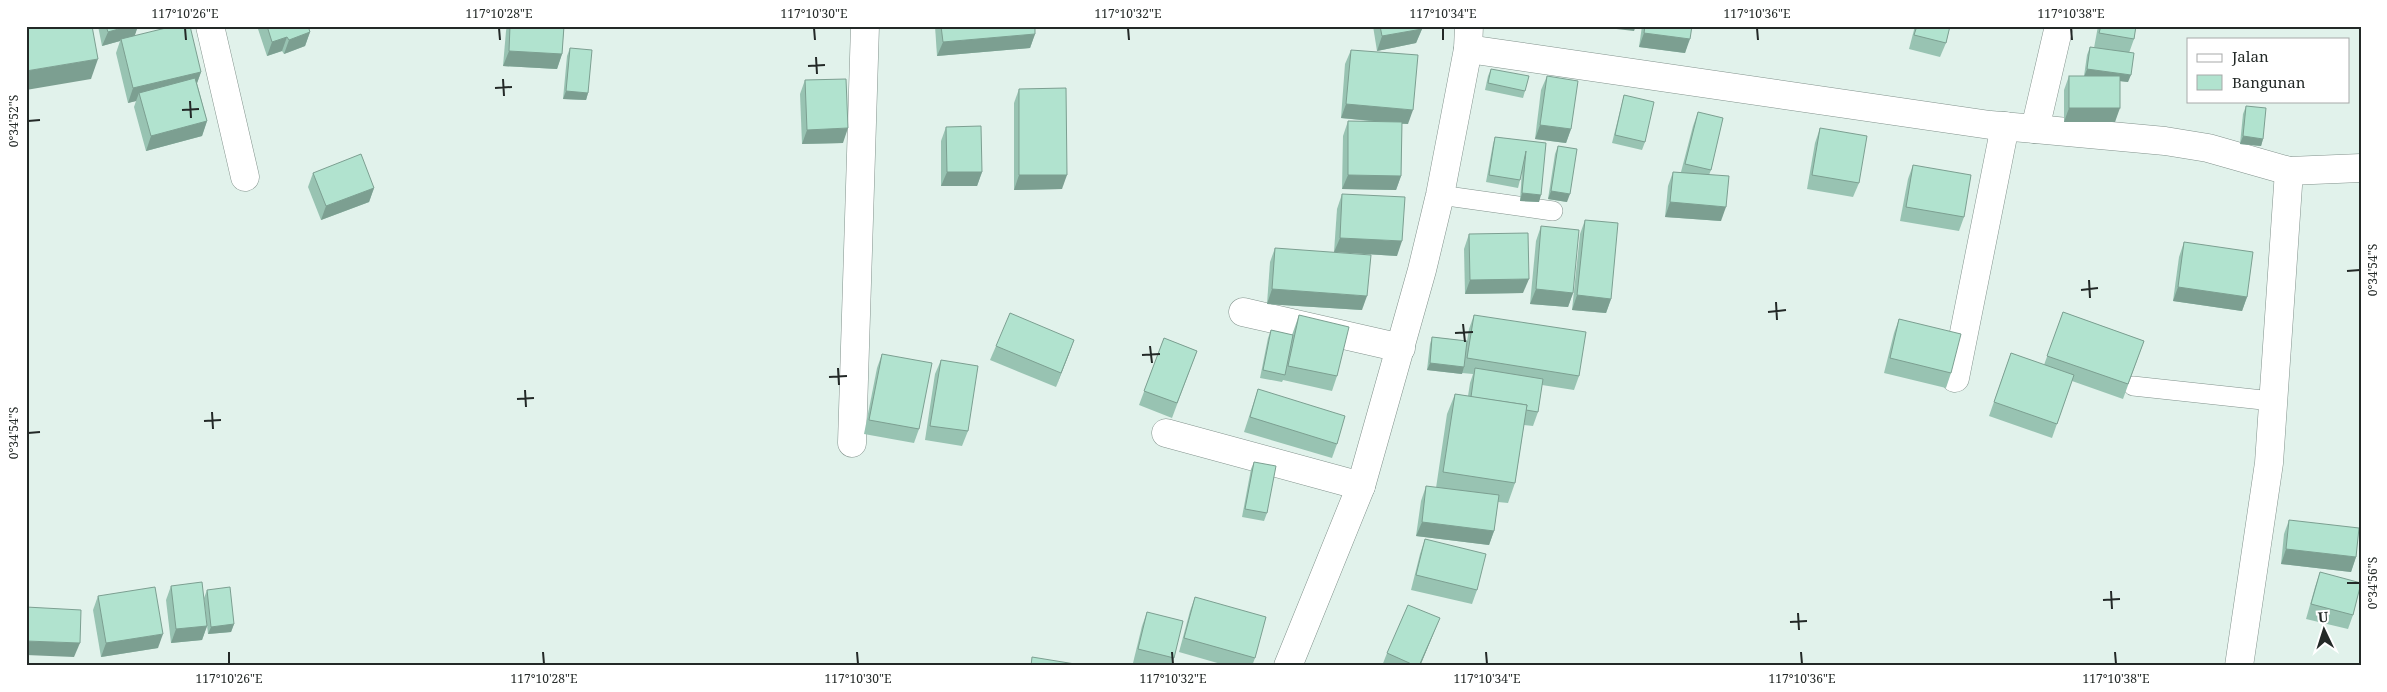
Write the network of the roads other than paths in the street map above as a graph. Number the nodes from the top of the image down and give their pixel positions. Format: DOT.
graph roads {
  1 [pos="210,26"];
  2 [pos="865,26"];
  3 [pos="2059,26"];
  4 [pos="1469,38"];
  5 [pos="2005,126"];
  6 [pos="2035,129"];
  7 [pos="2361,168"];
  8 [pos="2289,171"];
  9 [pos="245,177"];
  10 [pos="1440,195"];
  11 [pos="1553,211"];
  12 [pos="1243,312"];
  13 [pos="1401,348"];
  14 [pos="1955,378"];
  15 [pos="2133,386"];
  16 [pos="2272,401"];
  17 [pos="1166,432"];
  18 [pos="852,443"];
  19 [pos="1361,486"];
  20 [pos="1288,666"];
  21 [pos="2239,666"];
  1 -- 9 [label="street"];
  2 -- 18 [label="street"];
  3 -- 6 [label="street"];
  4 -- 5 [label="street"];
  4 -- 10 [label="street"];
  5 -- 6 [label="street"];
  5 -- 14 [label="street"];
  6 -- 8 [label="street"];
  7 -- 8 [label="street"];
  8 -- 16 [label="street"];
  10 -- 11 [label="lane"];
  10 -- 13 [label="street"];
  12 -- 13 [label="street"];
  13 -- 19 [label="street"];
  15 -- 16 [label="lane"];
  16 -- 21 [label="street"];
  17 -- 19 [label="street"];
  19 -- 20 [label="street"];
}
